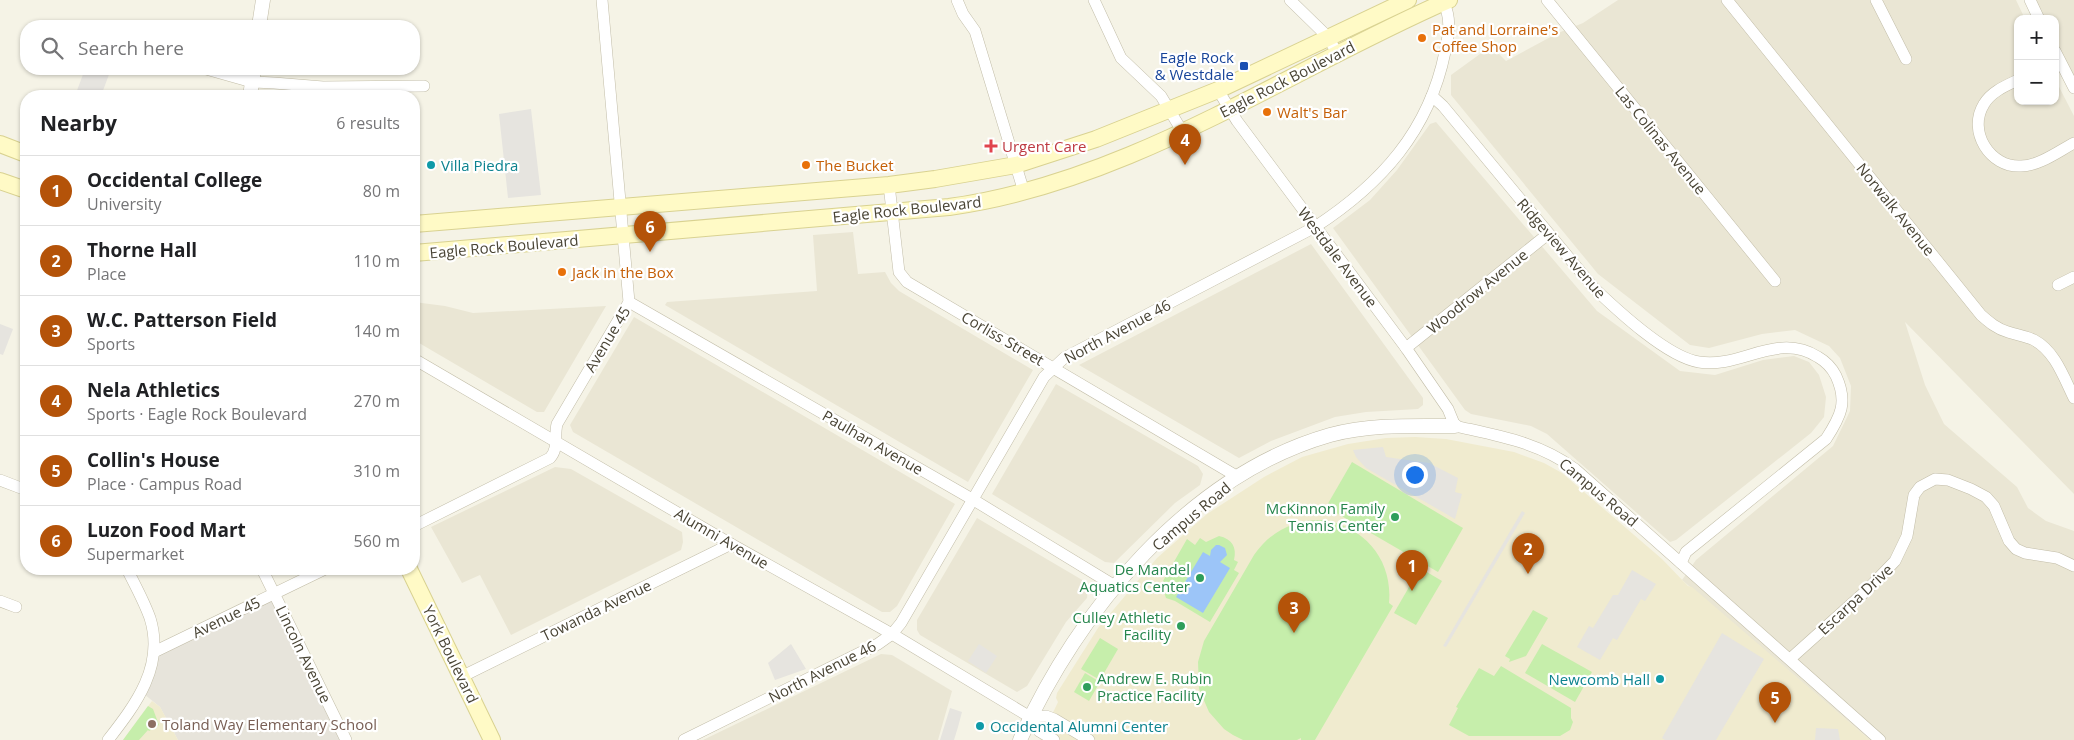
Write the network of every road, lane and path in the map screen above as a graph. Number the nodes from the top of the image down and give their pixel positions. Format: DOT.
graph roads {
  1 [pos="263,0"];
  2 [pos="602,0"];
  3 [pos="957,0"];
  4 [pos="1094,0"];
  5 [pos="1290,0"];
  6 [pos="1408,0"];
  7 [pos="1547,0"];
  8 [pos="1727,0"];
  9 [pos="1876,0"];
  10 [pos="2030,0"];
  11 [pos="1445,1"];
  12 [pos="2037,15"];
  13 [pos="260,20"];
  14 [pos="1328,37"];
  15 [pos="1337,54"];
  16 [pos="1906,59"];
  17 [pos="2059,60"];
  18 [pos="253,75"];
  19 [pos="2014,82"];
  20 [pos="424,86"];
  21 [pos="2074,88"];
  22 [pos="251,90"];
  23 [pos="1218,90"];
  24 [pos="1432,96"];
  25 [pos="1169,109"];
  26 [pos="1228,109"];
  27 [pos="1182,131"];
  28 [pos="2074,143"];
  29 [pos="0,144"];
  30 [pos="20,152"];
  31 [pos="1016,165"];
  32 [pos="0,181"];
  33 [pos="889,185"];
  34 [pos="20,188"];
  35 [pos="1024,192"];
  36 [pos="621,207"];
  37 [pos="892,212"];
  38 [pos="420,224"];
  39 [pos="1314,227"];
  40 [pos="1548,234"];
  41 [pos="623,236"];
  42 [pos="420,253"];
  43 [pos="2074,277"];
  44 [pos="1775,281"];
  45 [pos="2058,285"];
  46 [pos="630,302"];
  47 [pos="1406,348"];
  48 [pos="420,363"];
  49 [pos="1053,368"];
  50 [pos="2074,398"];
  51 [pos="1455,426"];
  52 [pos="556,442"];
  53 [pos="1238,476"];
  54 [pos="0,480"];
  55 [pos="20,488"];
  56 [pos="972,499"];
  57 [pos="420,523"];
  58 [pos="731,544"];
  59 [pos="1680,562"];
  60 [pos="2074,566"];
  61 [pos="130,575"];
  62 [pos="265,575"];
  63 [pos="312,575"];
  64 [pos="412,575"];
  65 [pos="1115,586"];
  66 [pos="274,593"];
  67 [pos="0,601"];
  68 [pos="16,607"];
  69 [pos="892,634"];
  70 [pos="154,652"];
  71 [pos="1790,659"];
  72 [pos="461,677"];
  73 [pos="1030,717"];
  74 [pos="108,740"];
  75 [pos="346,740"];
  76 [pos="492,740"];
  77 [pos="684,740"];
  78 [pos="1020,740"];
  79 [pos="1054,740"];
  80 [pos="1089,740"];
  81 [pos="1880,740"];
  1 -- 13 [label="street"];
  2 -- 36 [label="street, Avenue 45"];
  3 -- 31 [label="street"];
  4 -- 25 [label="street"];
  5 -- 14 [label="street"];
  6 -- 14 [label="main road, Eagle Rock Boulevard"];
  7 -- 44 [label="street, Las Colinas Avenue"];
  8 -- 50 [label="street, Norwalk Avenue"];
  9 -- 16 [label="street"];
  10 -- 12 [label="street"];
  11 -- 15 [label="main road, Eagle Rock Boulevard"];
  11 -- 24 [label="street, North Avenue 46"];
  14 -- 15 [label="street"];
  14 -- 23 [label="main road, Eagle Rock Boulevard"];
  15 -- 26 [label="main road, Eagle Rock Boulevard"];
  17 -- 21 [label="street"];
  18 -- 20 [label="street"];
  18 -- 22 [label="street"];
  19 -- 28 [label="street"];
  23 -- 25 [label="main road, Eagle Rock Boulevard"];
  23 -- 26 [label="street, Westdale Avenue"];
  24 -- 39 [label="street, North Avenue 46"];
  24 -- 40 [label="street, Ridgeview Avenue"];
  25 -- 27 [label="street"];
  25 -- 31 [label="main road, Eagle Rock Boulevard"];
  26 -- 27 [label="main road, Eagle Rock Boulevard"];
  26 -- 39 [label="street, Westdale Avenue"];
  27 -- 35 [label="main road, Eagle Rock Boulevard"];
  29 -- 30 [label="main road"];
  31 -- 33 [label="main road, Eagle Rock Boulevard"];
  31 -- 35 [label="street"];
  32 -- 34 [label="main road"];
  33 -- 36 [label="main road, Eagle Rock Boulevard"];
  33 -- 37 [label="street, Corliss Street"];
  35 -- 37 [label="main road, Eagle Rock Boulevard"];
  36 -- 38 [label="main road, Eagle Rock Boulevard"];
  36 -- 41 [label="street, Avenue 45"];
  37 -- 41 [label="main road, Eagle Rock Boulevard"];
  37 -- 49 [label="street, Corliss Street"];
  39 -- 47 [label="street, Westdale Avenue"];
  39 -- 49 [label="street, North Avenue 46"];
  40 -- 47 [label="street, Woodrow Avenue"];
  40 -- 59 [label="street, Ridgeview Avenue"];
  41 -- 42 [label="main road, Eagle Rock Boulevard"];
  41 -- 46 [label="street, Avenue 45"];
  43 -- 45 [label="street"];
  46 -- 52 [label="street, Avenue 45"];
  46 -- 56 [label="street, Paulhan Avenue"];
  47 -- 51 [label="street, Westdale Avenue"];
  48 -- 52 [label="street, Alumni Avenue"];
  49 -- 53 [label="street, Corliss Street"];
  49 -- 56 [label="street, North Avenue 46"];
  51 -- 53 [label="street, Campus Road"];
  51 -- 59 [label="street, Campus Road"];
  52 -- 57 [label="street, Avenue 45"];
  52 -- 58 [label="street, Alumni Avenue"];
  53 -- 65 [label="street, Campus Road"];
  54 -- 55 [label="street"];
  56 -- 65 [label="street, Paulhan Avenue"];
  56 -- 69 [label="street, North Avenue 46"];
  58 -- 69 [label="street, Alumni Avenue"];
  58 -- 72 [label="street, Towanda Avenue"];
  59 -- 71 [label="street, Campus Road"];
  60 -- 71 [label="street, Escarpa Drive"];
  61 -- 70 [label="street"];
  62 -- 66 [label="street, Lincoln Avenue"];
  63 -- 66 [label="street, Avenue 45"];
  64 -- 72 [label="main road, York Boulevard"];
  65 -- 73 [label="street, Campus Road"];
  66 -- 70 [label="street, Avenue 45"];
  66 -- 75 [label="street, Lincoln Avenue"];
  67 -- 68 [label="street"];
  69 -- 73 [label="street, Alumni Avenue"];
  69 -- 77 [label="street, North Avenue 46"];
  70 -- 74 [label="street"];
  71 -- 81 [label="street, Campus Road"];
  72 -- 76 [label="main road, York Boulevard"];
  73 -- 78 [label="street, Campus Road"];
  73 -- 79 [label="street, Alumni Avenue"];
  73 -- 80 [label="street, Alumni Avenue"];
}
